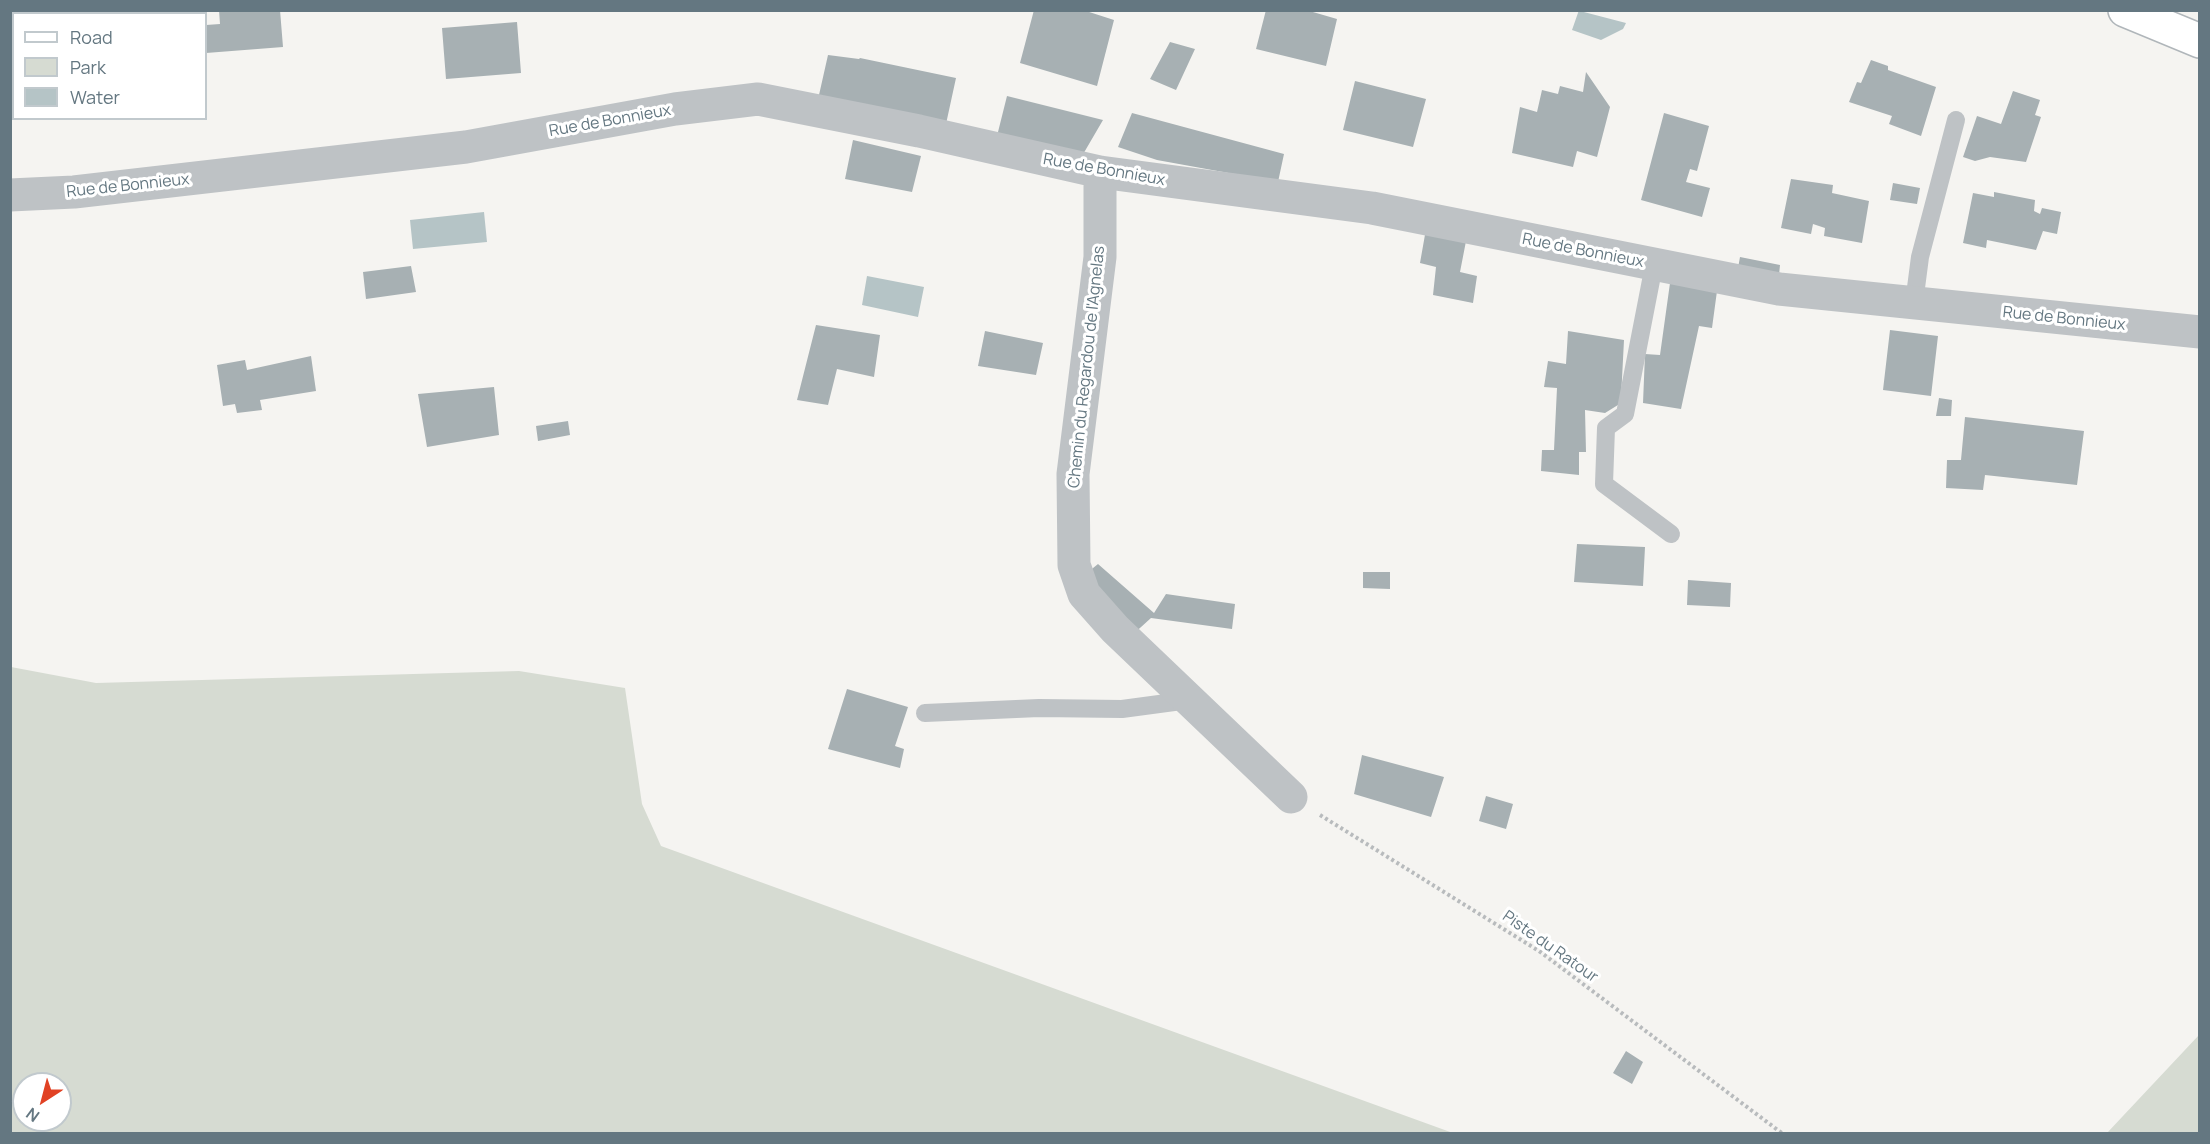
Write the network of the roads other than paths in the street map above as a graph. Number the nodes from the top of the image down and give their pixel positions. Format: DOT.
graph roads {
  1 [pos="2126,10"];
  2 [pos="2199,41"];
  3 [pos="1956,120"];
  4 [pos="1100,172"];
  5 [pos="10,195"];
  6 [pos="1654,265"];
  7 [pos="1914,303"];
  8 [pos="2199,332"];
  9 [pos="1671,534"];
  10 [pos="1189,700"];
  11 [pos="925,713"];
  12 [pos="1291,797"];
  1 -- 2 [label="main road"];
  3 -- 7 [label="lane"];
  4 -- 5 [label="street, Rue de Bonnieux"];
  4 -- 6 [label="street, Rue de Bonnieux"];
  4 -- 10 [label="street, Chemin du Regardou de l'Agnelas"];
  6 -- 7 [label="street, Rue de Bonnieux"];
  6 -- 9 [label="lane"];
  7 -- 8 [label="street, Rue de Bonnieux"];
  10 -- 11 [label="lane"];
  10 -- 12 [label="street, Chemin du Regardou de l'Agnelas"];
}
